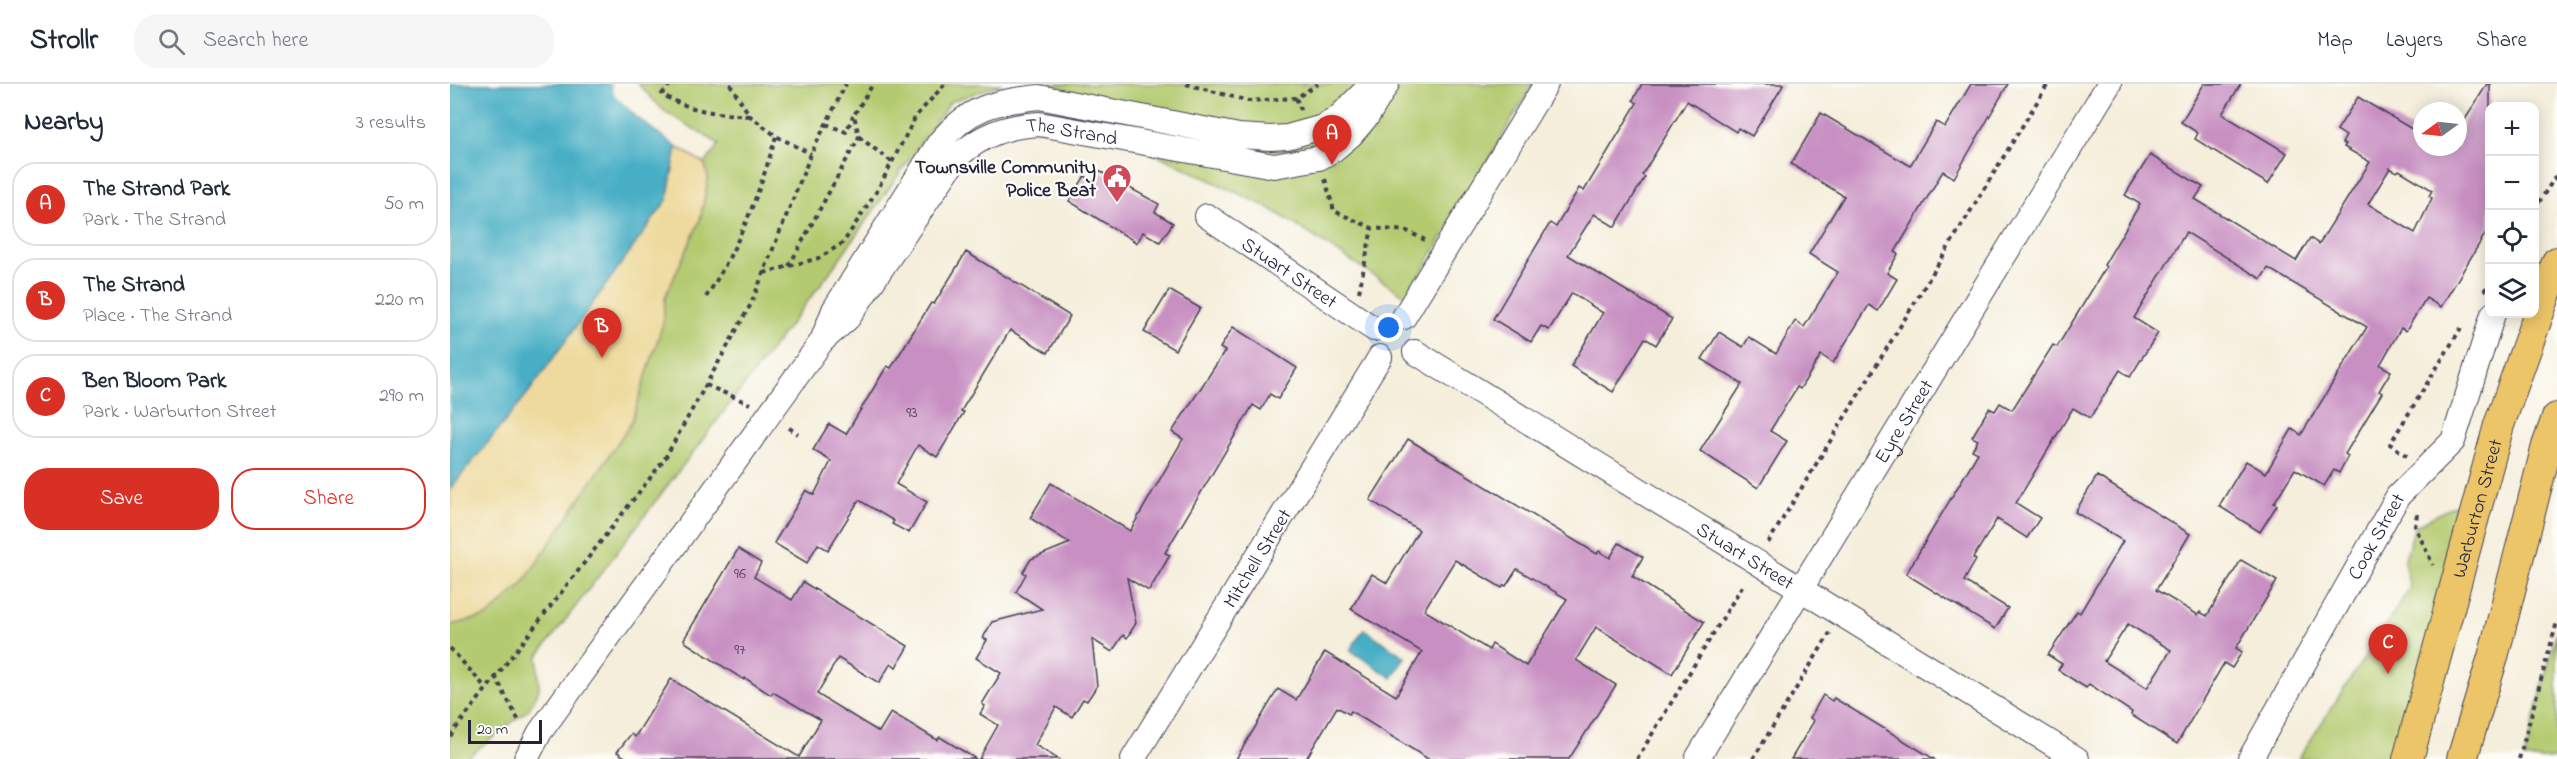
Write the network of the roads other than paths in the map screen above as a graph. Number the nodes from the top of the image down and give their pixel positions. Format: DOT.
graph roads {
  1 [pos="1372,84"];
  2 [pos="1387,84"];
  3 [pos="1546,84"];
  4 [pos="2109,84"];
  5 [pos="1207,216"];
  6 [pos="2557,262"];
  7 [pos="2485,315"];
  8 [pos="1404,317"];
  9 [pos="1374,329"];
  10 [pos="822,341"];
  11 [pos="1415,352"];
  12 [pos="1380,357"];
  13 [pos="2557,418"];
  14 [pos="1801,591"];
  15 [pos="526,759"];
  16 [pos="1133,759"];
  17 [pos="1697,759"];
  18 [pos="2077,759"];
  19 [pos="2250,759"];
  20 [pos="2408,759"];
  21 [pos="2462,759"];
  1 -- 10 [label="street, The Strand"];
  2 -- 10 [label="street, The Strand"];
  3 -- 8 [label="street"];
  4 -- 14 [label="street, Eyre Street"];
  5 -- 9 [label="street, Stuart Street"];
  6 -- 20 [label="main road, Warburton Street"];
  7 -- 19 [label="street, Cook Street"];
  8 -- 9 [label="street"];
  8 -- 11 [label="street"];
  9 -- 12 [label="street"];
  10 -- 15 [label="street, The Strand"];
  11 -- 12 [label="street"];
  11 -- 14 [label="street, Stuart Street"];
  12 -- 16 [label="street, Mitchell Street"];
  13 -- 21 [label="main road"];
  14 -- 17 [label="street, Eyre Street"];
  14 -- 18 [label="street, Stuart Street"];
}
